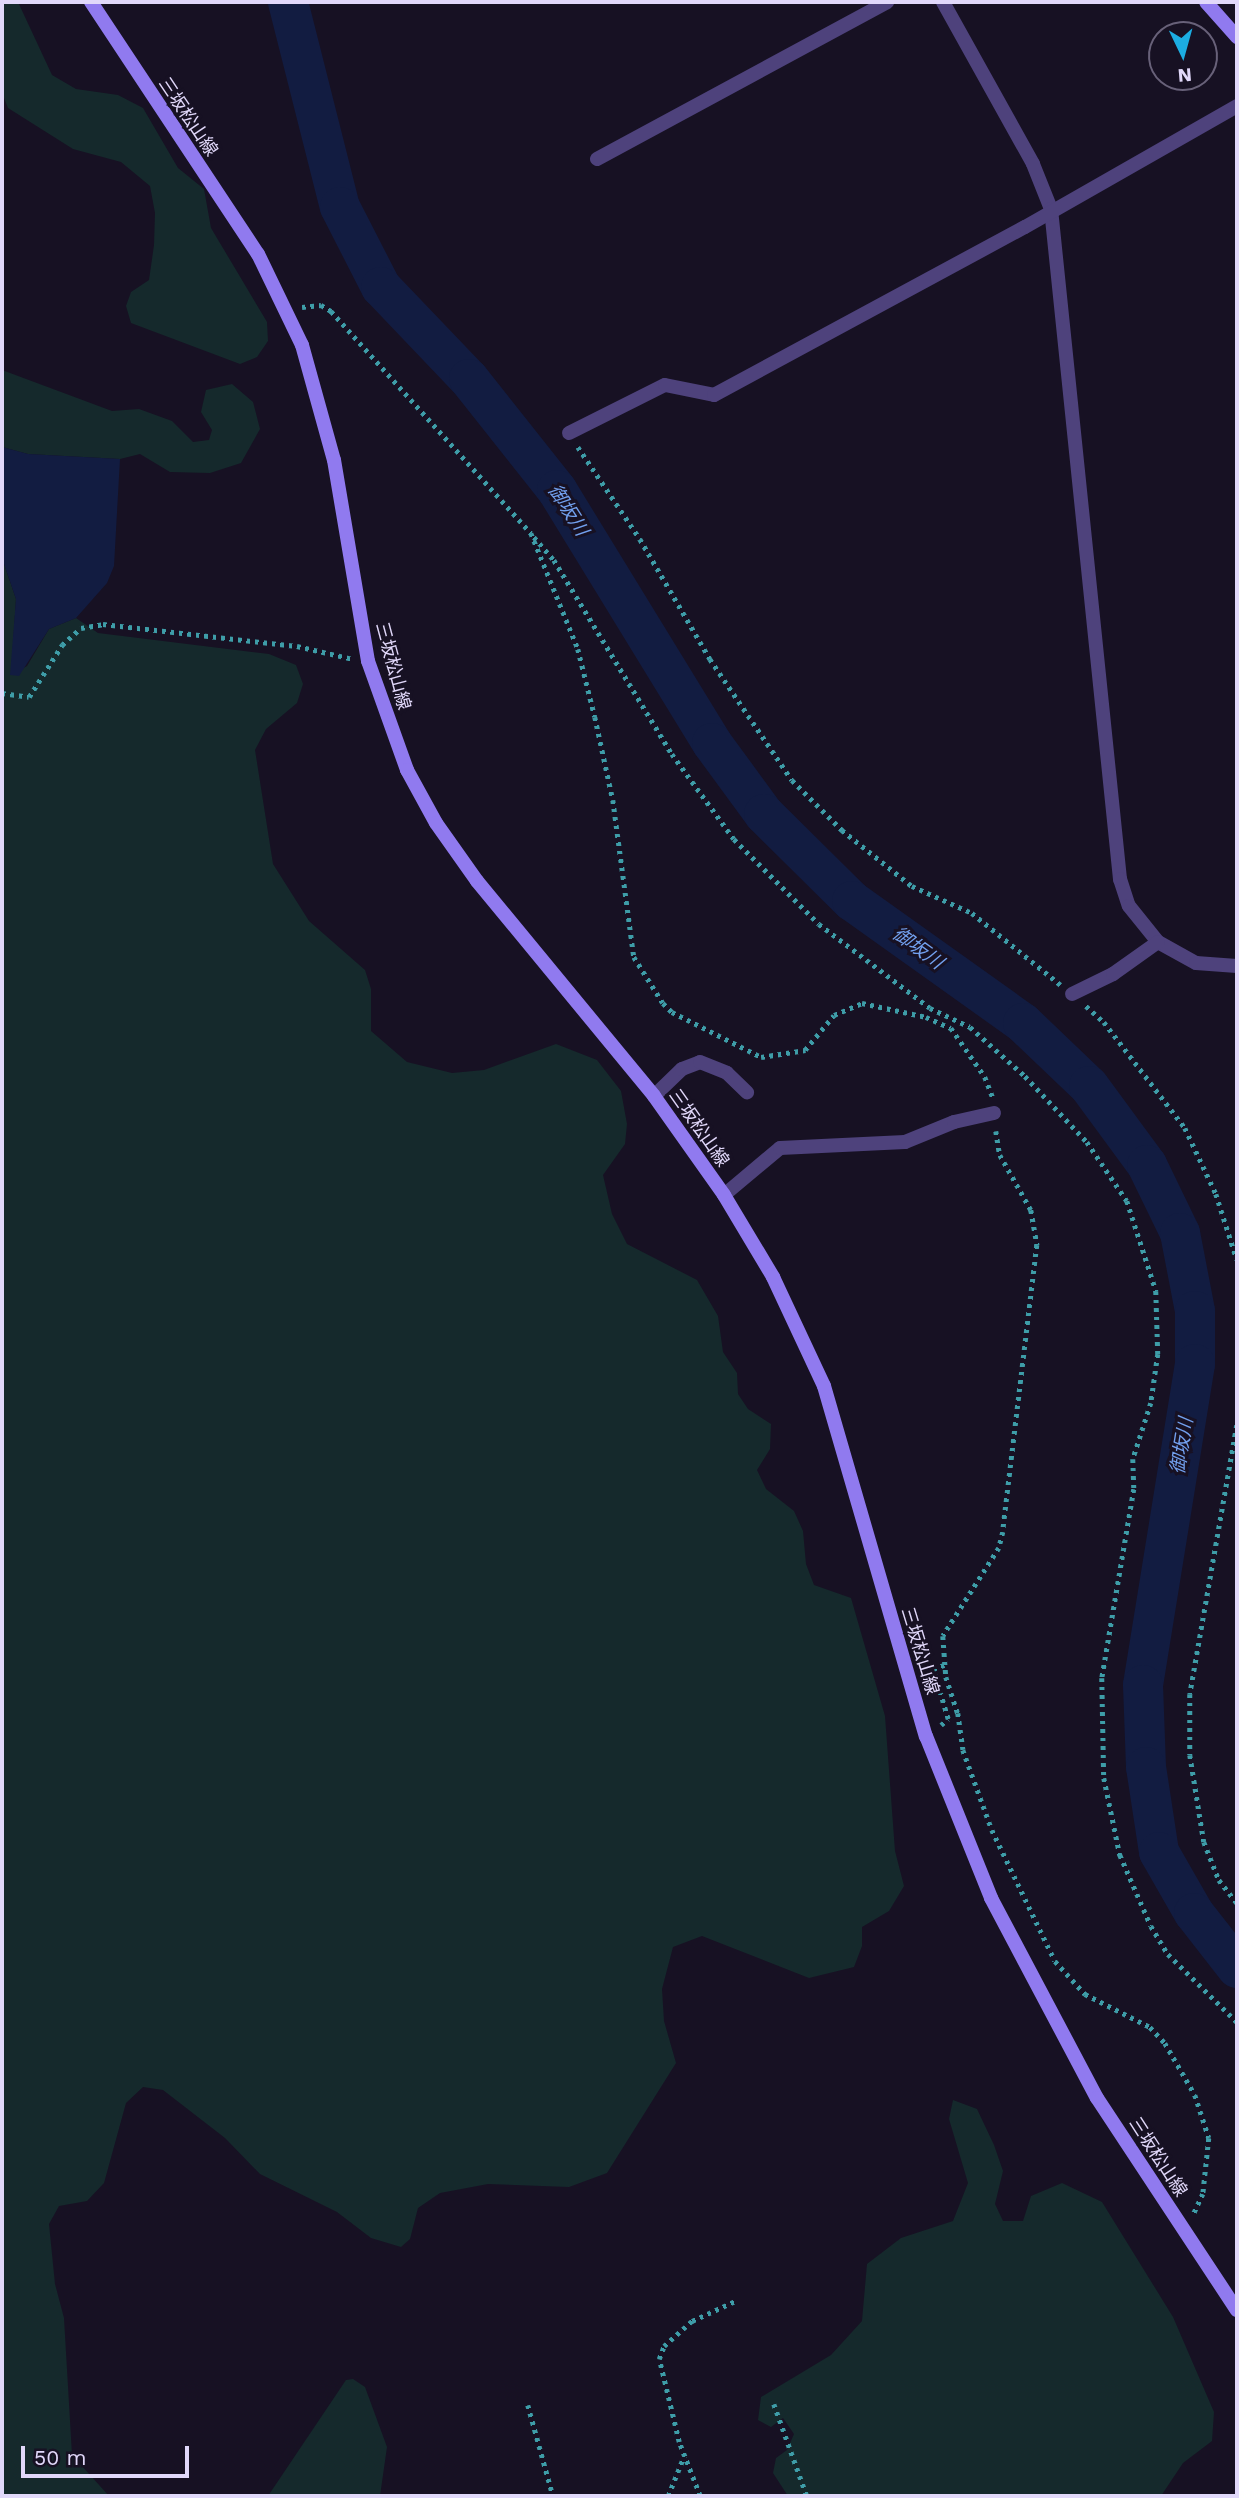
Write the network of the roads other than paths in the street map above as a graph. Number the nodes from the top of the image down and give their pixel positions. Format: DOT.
graph roads {
  1 [pos="91,2"];
  2 [pos="887,2"];
  3 [pos="943,2"];
  4 [pos="1206,2"];
  5 [pos="1237,37"];
  6 [pos="1237,106"];
  7 [pos="597,159"];
  8 [pos="1051,209"];
  9 [pos="569,433"];
  10 [pos="1158,942"];
  11 [pos="1237,967"];
  12 [pos="1072,994"];
  13 [pos="747,1092"];
  14 [pos="653,1096"];
  15 [pos="995,1113"];
  16 [pos="724,1195"];
  17 [pos="1237,2310"];
  1 -- 14 [label="main road, 三坂松山線"];
  2 -- 7 [label="street"];
  3 -- 8 [label="street"];
  4 -- 5 [label="main road"];
  6 -- 8 [label="street"];
  8 -- 9 [label="street"];
  8 -- 10 [label="street"];
  10 -- 11 [label="street"];
  10 -- 12 [label="street"];
  13 -- 14 [label="street"];
  14 -- 16 [label="main road, 三坂松山線"];
  15 -- 16 [label="street"];
  16 -- 17 [label="main road, 三坂松山線"];
}
